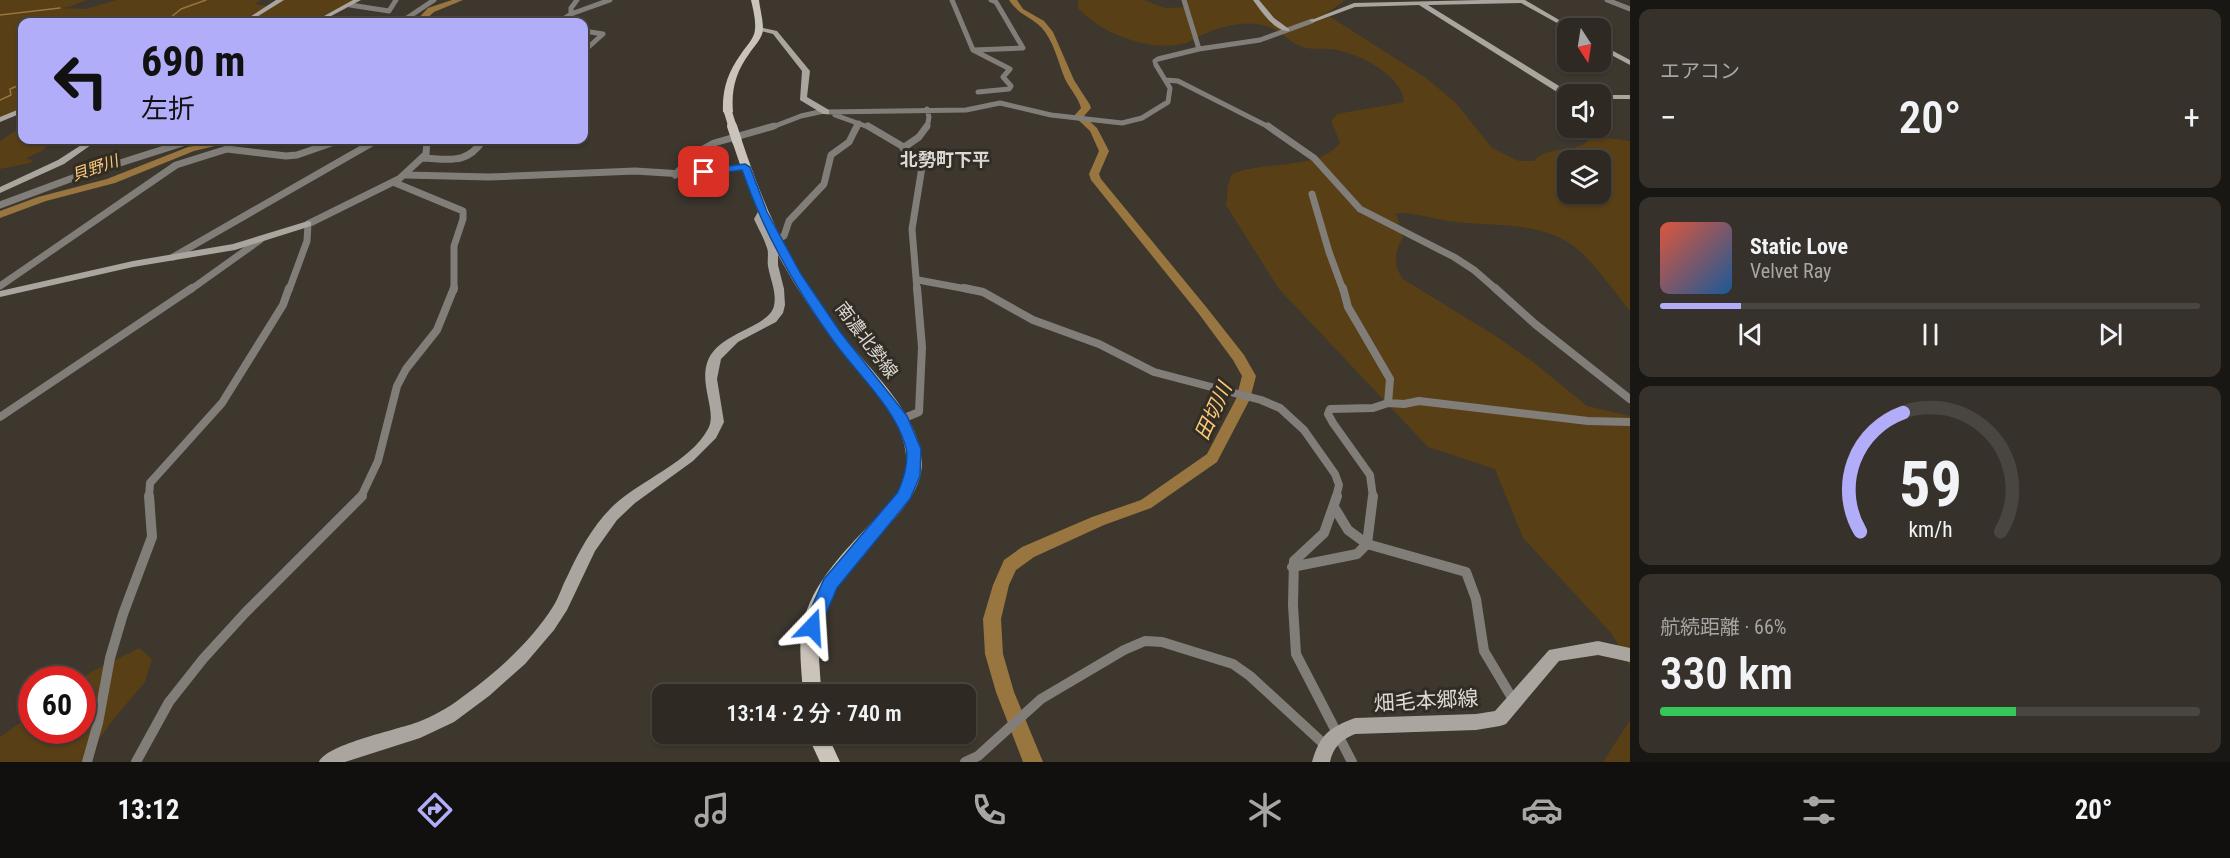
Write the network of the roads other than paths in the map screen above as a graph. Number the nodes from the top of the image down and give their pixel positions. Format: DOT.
graph roads {
  1 [pos="281,0"];
  2 [pos="358,0"];
  3 [pos="396,0"];
  4 [pos="434,0"];
  5 [pos="578,0"];
  6 [pos="610,0"];
  7 [pos="755,0"];
  8 [pos="952,0"];
  9 [pos="991,0"];
  10 [pos="1184,0"];
  11 [pos="1256,0"];
  12 [pos="1607,0"];
  13 [pos="1480,1"];
  14 [pos="1521,1"];
  15 [pos="1420,3"];
  16 [pos="350,5"];
  17 [pos="1630,9"];
  18 [pos="571,13"];
  19 [pos="252,18"];
  20 [pos="324,18"];
  21 [pos="407,18"];
  22 [pos="564,18"];
  23 [pos="1312,21"];
  24 [pos="1557,21"];
  25 [pos="759,29"];
  26 [pos="1287,30"];
  27 [pos="588,32"];
  28 [pos="588,47"];
  29 [pos="1199,49"];
  30 [pos="973,50"];
  31 [pos="1611,52"];
  32 [pos="1630,63"];
  33 [pos="1166,80"];
  34 [pos="1557,90"];
  35 [pos="1003,91"];
  36 [pos="978,92"];
  37 [pos="1611,96"];
  38 [pos="1630,96"];
  39 [pos="1007,104"];
  40 [pos="927,109"];
  41 [pos="18,112"];
  42 [pos="825,112"];
  43 [pos="0,120"];
  44 [pos="859,123"];
  45 [pos="88,144"];
  46 [pos="179,144"];
  47 [pos="329,144"];
  48 [pos="371,144"];
  49 [pos="427,144"];
  50 [pos="480,144"];
  51 [pos="903,148"];
  52 [pos="423,158"];
  53 [pos="745,167"];
  54 [pos="406,175"];
  55 [pos="679,175"];
  56 [pos="393,182"];
  57 [pos="0,190"];
  58 [pos="1312,195"];
  59 [pos="0,205"];
  60 [pos="762,212"];
  61 [pos="308,224"];
  62 [pos="776,239"];
  63 [pos="260,240"];
  64 [pos="173,257"];
  65 [pos="918,280"];
  66 [pos="0,286"];
  67 [pos="0,294"];
  68 [pos="1630,399"];
  69 [pos="1388,402"];
  70 [pos="0,417"];
  71 [pos="902,419"];
  72 [pos="1630,422"];
  73 [pos="1334,507"];
  74 [pos="1367,544"];
  75 [pos="1292,567"];
  76 [pos="1630,655"];
  77 [pos="812,684"];
  78 [pos="1515,704"];
  79 [pos="1338,733"];
  80 [pos="822,744"];
  81 [pos="1325,745"];
  82 [pos="87,762"];
  83 [pos="136,762"];
  84 [pos="328,762"];
  85 [pos="830,762"];
  86 [pos="965,762"];
  87 [pos="1321,762"];
  88 [pos="1352,762"];
  1 -- 19 [label="street"];
  2 -- 16 [label="street"];
  3 -- 16 [label="street"];
  4 -- 21 [label="street"];
  5 -- 18 [label="street"];
  6 -- 18 [label="street"];
  7 -- 25 [label="main road"];
  8 -- 30 [label="street"];
  9 -- 30 [label="street"];
  10 -- 29 [label="street"];
  11 -- 26 [label="street"];
  12 -- 17 [label="street"];
  13 -- 14 [label="street"];
  13 -- 15 [label="street"];
  14 -- 24 [label="street"];
  15 -- 23 [label="street"];
  15 -- 34 [label="street"];
  16 -- 20 [label="street"];
  18 -- 22 [label="street"];
  23 -- 26 [label="street"];
  25 -- 42 [label="street"];
  25 -- 53 [label="main road, 南濃北勢線, bridge"];
  26 -- 29 [label="street"];
  27 -- 28 [label="street"];
  29 -- 33 [label="street"];
  30 -- 35 [label="street"];
  31 -- 32 [label="street"];
  33 -- 39 [label="street"];
  33 -- 68 [label="street"];
  35 -- 36 [label="street"];
  35 -- 39 [label="street"];
  37 -- 38 [label="street"];
  39 -- 40 [label="street"];
  40 -- 42 [label="street"];
  40 -- 51 [label="street"];
  41 -- 43 [label="street"];
  42 -- 44 [label="street"];
  42 -- 55 [label="street"];
  44 -- 51 [label="street"];
  44 -- 62 [label="street"];
  45 -- 57 [label="street"];
  46 -- 59 [label="street"];
  47 -- 66 [label="street"];
  48 -- 64 [label="street"];
  49 -- 52 [label="street"];
  50 -- 52 [label="street"];
  51 -- 65 [label="street"];
  52 -- 54 [label="street"];
  53 -- 55 [label="street"];
  53 -- 60 [label="main road, 南濃北勢線"];
  54 -- 55 [label="street"];
  54 -- 56 [label="street"];
  56 -- 61 [label="street"];
  56 -- 83 [label="street"];
  58 -- 69 [label="street"];
  60 -- 62 [label="main road, 南濃北勢線"];
  60 -- 84 [label="street"];
  61 -- 63 [label="street"];
  61 -- 82 [label="street"];
  62 -- 71 [label="main road, 南濃北勢線"];
  63 -- 64 [label="street"];
  63 -- 70 [label="street"];
  64 -- 67 [label="street"];
  65 -- 71 [label="street"];
  65 -- 73 [label="street"];
  69 -- 72 [label="street"];
  69 -- 74 [label="street"];
  71 -- 77 [label="main road, 南濃北勢線"];
  73 -- 74 [label="street"];
  73 -- 75 [label="street"];
  74 -- 75 [label="street"];
  74 -- 78 [label="street"];
  75 -- 79 [label="street"];
  76 -- 78 [label="street, 畑毛本郷線"];
  78 -- 79 [label="street, 畑毛本郷線"];
  79 -- 81 [label="street, 畑毛本郷線"];
  79 -- 88 [label="street"];
  80 -- 85 [label="main road"];
  81 -- 86 [label="street"];
  81 -- 87 [label="street"];
}
